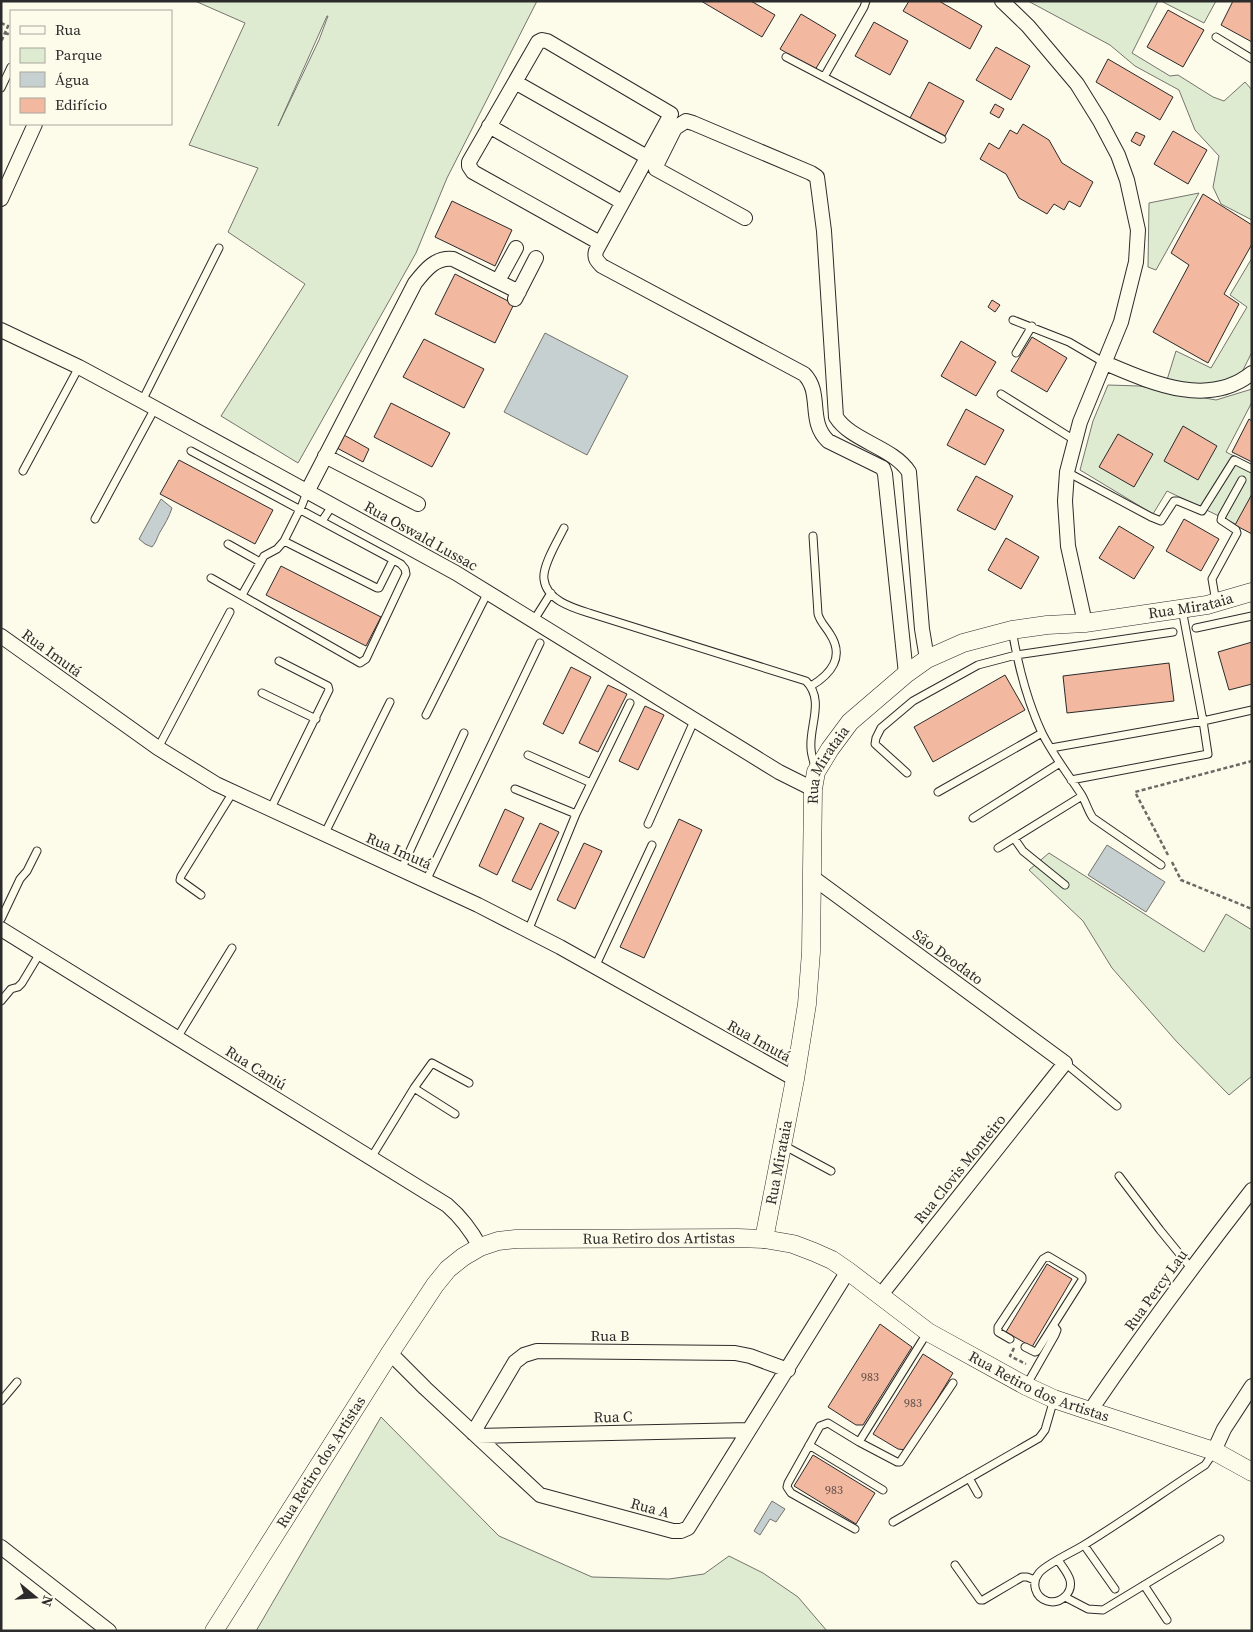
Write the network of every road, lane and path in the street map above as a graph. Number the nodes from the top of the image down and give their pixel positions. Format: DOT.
graph roads {
  1 [pos="866,1"];
  2 [pos="1002,1"];
  3 [pos="1,23"];
  4 [pos="5,33"];
  5 [pos="10,35"];
  6 [pos="1216,37"];
  7 [pos="1,42"];
  8 [pos="786,57"];
  9 [pos="1252,58"];
  10 [pos="10,69"];
  11 [pos="824,77"];
  12 [pos="515,82"];
  13 [pos="1,88"];
  14 [pos="35,125"];
  15 [pos="489,126"];
  16 [pos="942,139"];
  17 [pos="647,157"];
  18 [pos="1,200"];
  19 [pos="622,202"];
  20 [pos="745,218"];
  21 [pos="600,243"];
  22 [pos="219,248"];
  23 [pos="516,248"];
  24 [pos="536,258"];
  25 [pos="498,281"];
  26 [pos="1013,320"];
  27 [pos="1032,326"];
  28 [pos="2,331"];
  29 [pos="1016,353"];
  30 [pos="1105,364"];
  31 [pos="79,367"];
  32 [pos="1252,373"];
  33 [pos="1000,394"];
  34 [pos="142,401"];
  35 [pos="155,408"];
  36 [pos="1076,441"];
  37 [pos="191,451"];
  38 [pos="325,456"];
  39 [pos="1252,469"];
  40 [pos="23,470"];
  41 [pos="1067,472"];
  42 [pos="1242,480"];
  43 [pos="307,492"];
  44 [pos="418,504"];
  45 [pos="332,506"];
  46 [pos="300,509"];
  47 [pos="95,519"];
  48 [pos="322,521"];
  49 [pos="564,528"];
  50 [pos="813,536"];
  51 [pos="284,541"];
  52 [pos="228,544"];
  53 [pos="393,560"];
  54 [pos="260,562"];
  55 [pos="211,578"];
  56 [pos="488,592"];
  57 [pos="1252,592"];
  58 [pos="551,593"];
  59 [pos="242,595"];
  60 [pos="1216,602"];
  61 [pos="1181,609"];
  62 [pos="230,612"];
  63 [pos="1252,616"];
  64 [pos="534,620"];
  65 [pos="1085,623"];
  66 [pos="1196,628"];
  67 [pos="1012,630"];
  68 [pos="1174,632"];
  69 [pos="1,636"];
  70 [pos="540,643"];
  71 [pos="1016,655"];
  72 [pos="927,659"];
  73 [pos="279,660"];
  74 [pos="906,674"];
  75 [pos="811,686"];
  76 [pos="262,693"];
  77 [pos="390,702"];
  78 [pos="630,703"];
  79 [pos="1252,710"];
  80 [pos="426,714"];
  81 [pos="316,719"];
  82 [pos="694,720"];
  83 [pos="1203,721"];
  84 [pos="464,733"];
  85 [pos="1042,733"];
  86 [pos="158,748"];
  87 [pos="1051,748"];
  88 [pos="528,755"];
  89 [pos="1252,761"];
  90 [pos="1060,763"];
  91 [pos="816,772"];
  92 [pos="907,773"];
  93 [pos="1071,780"];
  94 [pos="591,783"];
  95 [pos="515,789"];
  96 [pos="813,789"];
  97 [pos="233,792"];
  98 [pos="938,792"];
  99 [pos="1082,796"];
  100 [pos="270,810"];
  101 [pos="576,814"];
  102 [pos="973,818"];
  103 [pos="648,824"];
  104 [pos="324,835"];
  105 [pos="1014,838"];
  106 [pos="652,845"];
  107 [pos="998,848"];
  108 [pos="37,851"];
  109 [pos="1161,865"];
  110 [pos="401,870"];
  111 [pos="812,877"];
  112 [pos="426,881"];
  113 [pos="1065,884"];
  114 [pos="200,895"];
  115 [pos="1252,909"];
  116 [pos="1,919"];
  117 [pos="1,929"];
  118 [pos="528,931"];
  119 [pos="232,948"];
  120 [pos="40,952"];
  121 [pos="595,967"];
  122 [pos="1,1001"];
  123 [pos="178,1038"];
  124 [pos="1065,1063"];
  125 [pos="795,1080"];
  126 [pos="469,1083"];
  127 [pos="414,1088"];
  128 [pos="1117,1106"];
  129 [pos="455,1114"];
  130 [pos="782,1145"];
  131 [pos="371,1158"];
  132 [pos="831,1171"];
  133 [pos="1119,1176"];
  134 [pos="1252,1190"];
  135 [pos="764,1239"];
  136 [pos="480,1247"];
  137 [pos="1191,1268"];
  138 [pos="848,1271"];
  139 [pos="880,1296"];
  140 [pos="1054,1326"];
  141 [pos="928,1332"];
  142 [pos="1010,1339"];
  143 [pos="1025,1347"];
  144 [pos="390,1352"];
  145 [pos="1011,1354"];
  146 [pos="1036,1369"];
  147 [pos="788,1370"];
  148 [pos="17,1382"];
  149 [pos="953,1383"];
  150 [pos="1026,1386"];
  151 [pos="1252,1386"];
  152 [pos="1054,1398"];
  153 [pos="1,1402"];
  154 [pos="1090,1411"];
  155 [pos="749,1430"];
  156 [pos="475,1434"];
  157 [pos="860,1442"];
  158 [pos="809,1445"];
  159 [pos="1214,1451"];
  160 [pos="1252,1472"];
  161 [pos="968,1478"];
  162 [pos="883,1490"];
  163 [pos="978,1494"];
  164 [pos="893,1522"];
  165 [pos="855,1529"];
  166 [pos="1220,1539"];
  167 [pos="1084,1545"];
  168 [pos="1,1547"];
  169 [pos="1058,1560"];
  170 [pos="955,1565"];
  171 [pos="1035,1580"];
  172 [pos="1144,1585"];
  173 [pos="1115,1589"];
  174 [pos="1065,1597"];
  175 [pos="1167,1620"];
  176 [pos="109,1631"];
  177 [pos="214,1631"];
  1 -- 11 [label="lane"];
  2 -- 30 [label="street"];
  3 -- 4 [label="path"];
  4 -- 5 [label="path"];
  4 -- 7 [label="path"];
  6 -- 9 [label="lane"];
  8 -- 11 [label="lane"];
  10 -- 13 [label="lane"];
  11 -- 16 [label="lane"];
  12 -- 15 [label="street"];
  12 -- 17 [label="street"];
  12 -- 17 [label="street"];
  14 -- 18 [label="street"];
  15 -- 19 [label="street"];
  15 -- 21 [label="street"];
  17 -- 19 [label="street"];
  19 -- 21 [label="street"];
  20 -- 72 [label="street"];
  21 -- 74 [label="street"];
  22 -- 34 [label="lane"];
  23 -- 25 [label="street"];
  24 -- 25 [label="street"];
  25 -- 38 [label="street"];
  26 -- 27 [label="lane"];
  27 -- 29 [label="lane"];
  27 -- 30 [label="lane"];
  28 -- 31 [label="street, Rua Oswald Lussac"];
  30 -- 32 [label="street"];
  30 -- 36 [label="street"];
  31 -- 34 [label="street, Rua Oswald Lussac"];
  31 -- 40 [label="lane"];
  33 -- 36 [label="lane"];
  34 -- 35 [label="street, Rua Oswald Lussac"];
  35 -- 43 [label="street, Rua Oswald Lussac"];
  35 -- 47 [label="lane"];
  36 -- 41 [label="street"];
  37 -- 46 [label="lane"];
  38 -- 43 [label="street"];
  38 -- 44 [label="street"];
  39 -- 41 [label="lane"];
  41 -- 65 [label="street"];
  42 -- 60 [label="lane"];
  43 -- 45 [label="street, Rua Oswald Lussac"];
  43 -- 46 [label="lane"];
  45 -- 48 [label="lane"];
  45 -- 56 [label="street, Rua Oswald Lussac"];
  46 -- 48 [label="lane"];
  46 -- 51 [label="lane"];
  48 -- 53 [label="lane"];
  49 -- 58 [label="lane"];
  50 -- 75 [label="lane"];
  51 -- 53 [label="lane"];
  51 -- 54 [label="lane"];
  52 -- 54 [label="lane"];
  53 -- 59 [label="lane"];
  54 -- 59 [label="lane"];
  55 -- 59 [label="lane"];
  56 -- 64 [label="street, Rua Oswald Lussac"];
  56 -- 80 [label="lane"];
  57 -- 60 [label="street, Rua Mirataia"];
  58 -- 64 [label="lane"];
  58 -- 75 [label="lane"];
  60 -- 61 [label="street, Rua Mirataia"];
  61 -- 65 [label="street, Rua Mirataia"];
  61 -- 83 [label="lane"];
  62 -- 86 [label="lane"];
  63 -- 66 [label="lane"];
  64 -- 82 [label="street, Rua Oswald Lussac"];
  65 -- 67 [label="street, Rua Mirataia"];
  67 -- 71 [label="lane"];
  67 -- 72 [label="street, Rua Mirataia"];
  68 -- 71 [label="lane"];
  69 -- 86 [label="street, Rua Imutá"];
  70 -- 112 [label="lane"];
  71 -- 85 [label="lane"];
  71 -- 92 [label="lane"];
  72 -- 74 [label="street, Rua Mirataia"];
  73 -- 81 [label="lane"];
  74 -- 91 [label="street, Rua Mirataia"];
  75 -- 91 [label="lane"];
  76 -- 81 [label="lane"];
  77 -- 104 [label="lane"];
  78 -- 94 [label="lane"];
  79 -- 83 [label="lane"];
  81 -- 100 [label="lane"];
  82 -- 96 [label="street, Rua Oswald Lussac"];
  82 -- 103 [label="lane"];
  83 -- 87 [label="lane"];
  83 -- 93 [label="lane"];
  84 -- 110 [label="lane"];
  85 -- 87 [label="lane"];
  85 -- 98 [label="lane"];
  86 -- 97 [label="street, Rua Imutá"];
  87 -- 90 [label="lane"];
  88 -- 94 [label="lane"];
  89 -- 115 [label="path"];
  90 -- 93 [label="lane"];
  90 -- 102 [label="lane"];
  91 -- 96 [label="street, Rua Mirataia"];
  93 -- 99 [label="lane"];
  94 -- 101 [label="lane"];
  95 -- 101 [label="lane"];
  96 -- 111 [label="street, Rua Mirataia"];
  97 -- 100 [label="street, Rua Imutá"];
  97 -- 114 [label="lane"];
  99 -- 105 [label="lane"];
  99 -- 109 [label="lane"];
  100 -- 104 [label="street, Rua Imutá"];
  101 -- 118 [label="lane"];
  104 -- 110 [label="street, Rua Imutá"];
  105 -- 107 [label="lane"];
  105 -- 113 [label="lane"];
  106 -- 121 [label="lane"];
  108 -- 116 [label="lane"];
  110 -- 112 [label="street, Rua Imutá"];
  111 -- 124 [label="street, São Deodato"];
  111 -- 125 [label="street, Rua Mirataia"];
  112 -- 118 [label="street, Rua Imutá"];
  117 -- 120 [label="street, Rua Caniú"];
  118 -- 121 [label="street, Rua Imutá"];
  119 -- 123 [label="lane"];
  120 -- 122 [label="lane"];
  120 -- 123 [label="street, Rua Caniú"];
  121 -- 125 [label="street, Rua Imutá"];
  123 -- 131 [label="street, Rua Caniú"];
  124 -- 128 [label="lane"];
  124 -- 139 [label="street, Rua Clovis Monteiro"];
  125 -- 130 [label="street, Rua Mirataia"];
  126 -- 127 [label="lane"];
  127 -- 129 [label="lane"];
  127 -- 131 [label="lane"];
  130 -- 132 [label="lane"];
  130 -- 135 [label="street, Rua Mirataia"];
  131 -- 136 [label="street, Rua Caniú"];
  133 -- 137 [label="lane"];
  134 -- 137 [label="street, Rua Percy Lau"];
  135 -- 136 [label="street, Rua Retiro dos Artistas"];
  135 -- 138 [label="street, Rua Retiro dos Artistas"];
  136 -- 144 [label="street, Rua Retiro dos Artistas"];
  137 -- 154 [label="street, Rua Percy Lau"];
  138 -- 139 [label="street, Rua Retiro dos Artistas"];
  138 -- 147 [label="street, Rua A"];
  139 -- 141 [label="street, Rua Retiro dos Artistas"];
  140 -- 142 [label="lane"];
  140 -- 143 [label="lane"];
  140 -- 146 [label="lane"];
  141 -- 150 [label="street, Rua Retiro dos Artistas"];
  141 -- 157 [label="lane"];
  144 -- 156 [label="street, Rua A"];
  144 -- 177 [label="street, Rua Retiro dos Artistas"];
  145 -- 146 [label="path"];
  146 -- 150 [label="lane"];
  147 -- 155 [label="street, Rua A"];
  147 -- 156 [label="street, Rua B"];
  148 -- 153 [label="lane"];
  149 -- 157 [label="lane"];
  150 -- 152 [label="street, Rua Retiro dos Artistas"];
  151 -- 159 [label="street"];
  152 -- 154 [label="street, Rua Retiro dos Artistas"];
  152 -- 161 [label="lane"];
  154 -- 159 [label="street, Rua Retiro dos Artistas"];
  155 -- 156 [label="street, Rua C"];
  155 -- 156 [label="street, Rua A"];
  157 -- 158 [label="lane"];
  158 -- 162 [label="lane"];
  158 -- 165 [label="lane"];
  159 -- 160 [label="street, Rua Retiro dos Artistas"];
  159 -- 167 [label="lane"];
  161 -- 163 [label="lane"];
  161 -- 164 [label="lane"];
  166 -- 172 [label="lane"];
  167 -- 169 [label="lane"];
  167 -- 173 [label="lane"];
  168 -- 176 [label="street"];
  169 -- 171 [label="lane"];
  169 -- 174 [label="lane"];
  170 -- 171 [label="lane"];
  171 -- 174 [label="lane"];
  172 -- 174 [label="lane"];
  172 -- 175 [label="lane"];
}
